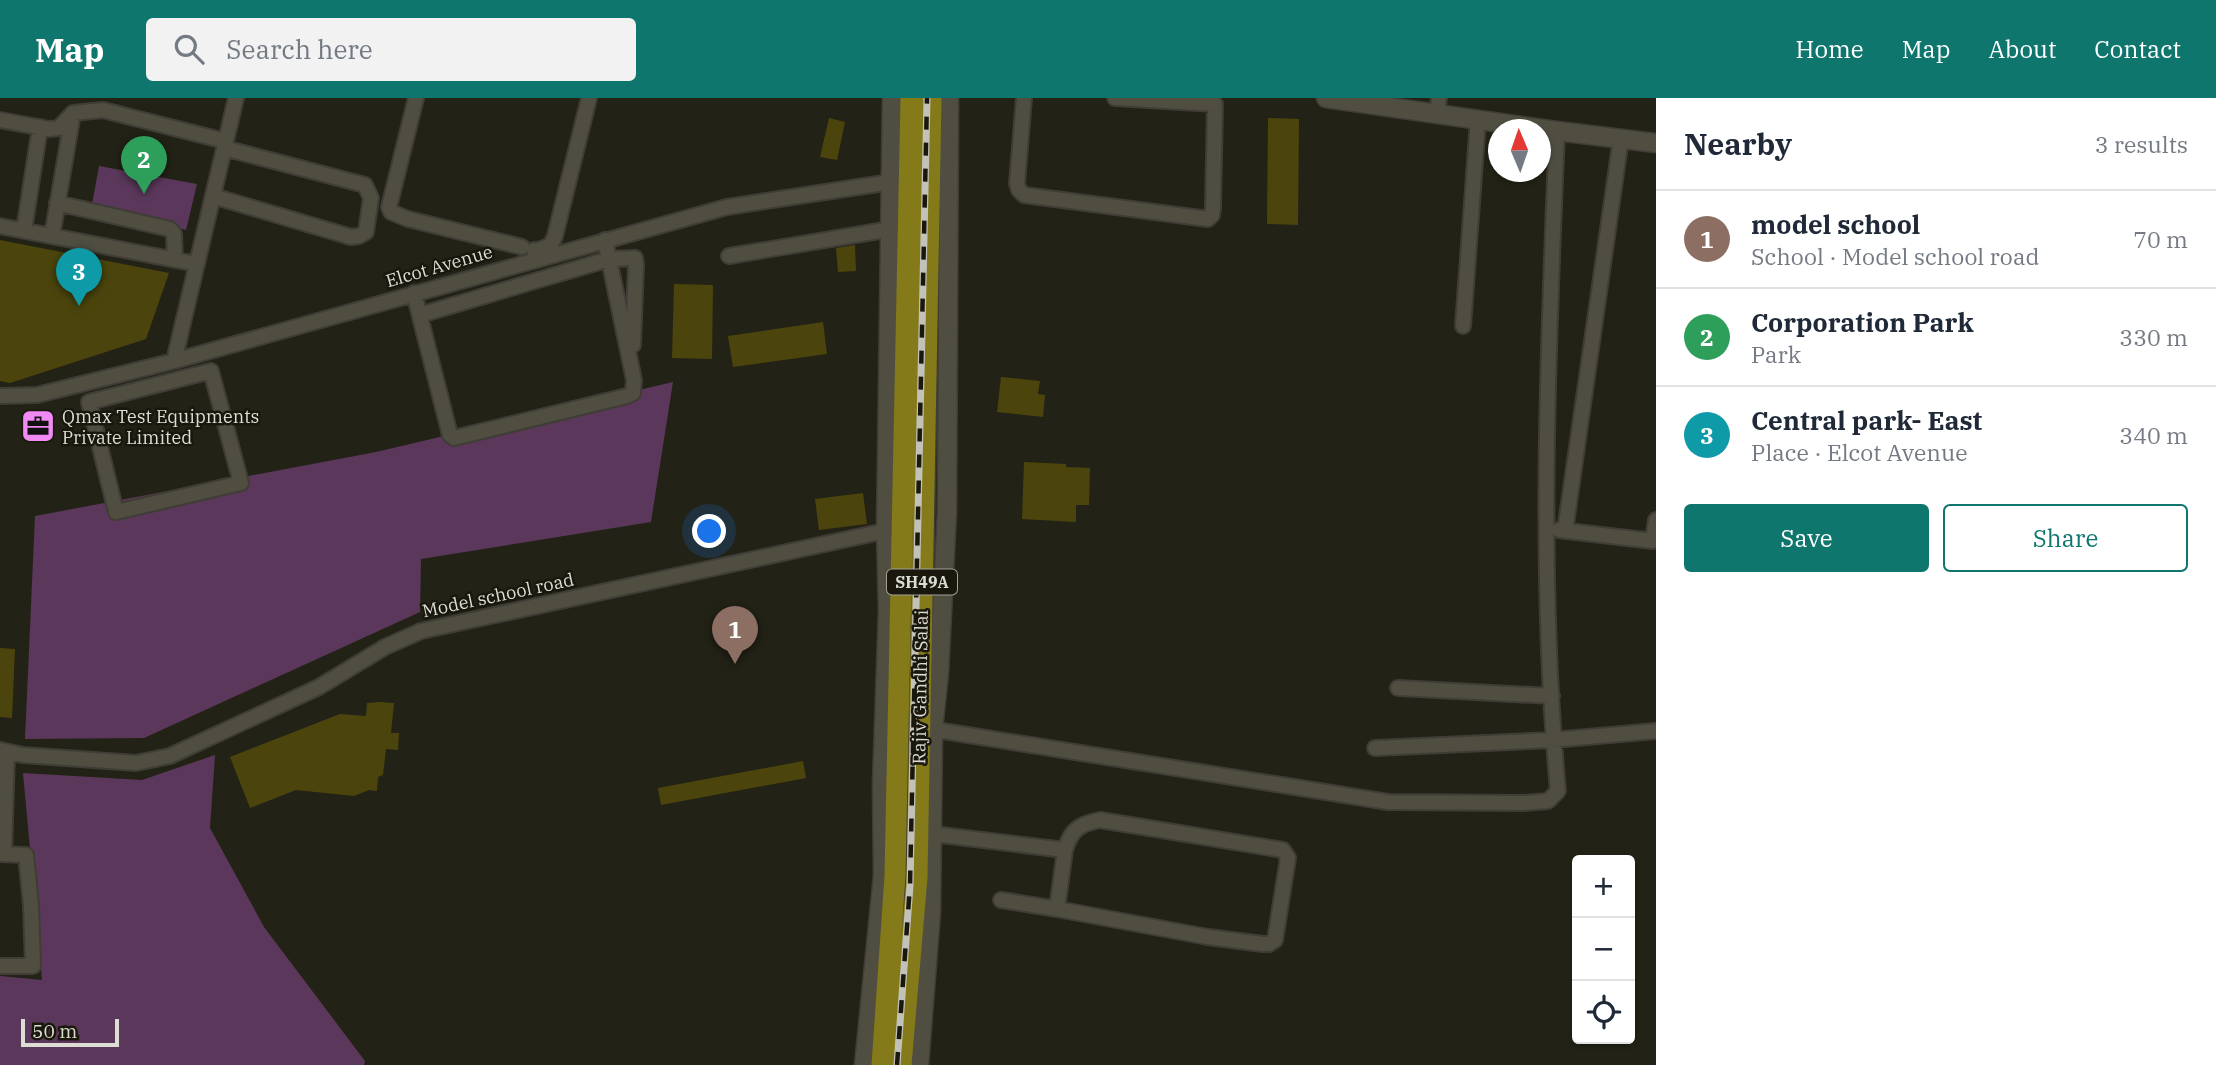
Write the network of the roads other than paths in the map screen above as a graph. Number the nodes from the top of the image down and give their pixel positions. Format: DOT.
graph roads {
  1 [pos="236,98"];
  2 [pos="416,98"];
  3 [pos="589,98"];
  4 [pos="892,98"];
  5 [pos="911,98"];
  6 [pos="931,98"];
  7 [pos="949,98"];
  8 [pos="1024,98"];
  9 [pos="1115,98"];
  10 [pos="1326,98"];
  11 [pos="1215,101"];
  12 [pos="1434,106"];
  13 [pos="73,113"];
  14 [pos="0,120"];
  15 [pos="1478,120"];
  16 [pos="40,127"];
  17 [pos="1557,131"];
  18 [pos="1621,138"];
  19 [pos="1656,142"];
  20 [pos="225,145"];
  21 [pos="891,182"];
  22 [pos="213,196"];
  23 [pos="57,203"];
  24 [pos="0,226"];
  25 [pos="891,229"];
  26 [pos="24,230"];
  27 [pos="52,236"];
  28 [pos="606,240"];
  29 [pos="522,247"];
  30 [pos="918,254"];
  31 [pos="729,256"];
  32 [pos="609,259"];
  33 [pos="175,260"];
  34 [pos="197,264"];
  35 [pos="517,264"];
  36 [pos="918,282"];
  37 [pos="414,293"];
  38 [pos="420,315"];
  39 [pos="1463,326"];
  40 [pos="174,360"];
  41 [pos="144,368"];
  42 [pos="632,368"];
  43 [pos="149,386"];
  44 [pos="0,396"];
  45 [pos="1656,520"];
  46 [pos="894,529"];
  47 [pos="1547,529"];
  48 [pos="1565,531"];
  49 [pos="1398,688"];
  50 [pos="1552,696"];
  51 [pos="927,729"];
  52 [pos="1656,731"];
  53 [pos="1553,740"];
  54 [pos="1375,748"];
  55 [pos="3,751"];
  56 [pos="933,834"];
  57 [pos="1065,850"];
  58 [pos="2,854"];
  59 [pos="1001,900"];
  60 [pos="1057,909"];
  61 [pos="0,966"];
  62 [pos="864,1065"];
  63 [pos="881,1065"];
  64 [pos="901,1065"];
  65 [pos="919,1065"];
  1 -- 20 [label="street"];
  2 -- 29 [label="street"];
  3 -- 29 [label="street"];
  4 -- 21 [label="street"];
  5 -- 30 [label="main road, Rajiv Gandhi Salai / SH49A"];
  6 -- 30 [label="main road, Rajiv Gandhi Salai / SH49A"];
  7 -- 51 [label="street"];
  8 -- 11 [label="street"];
  9 -- 11 [label="street"];
  10 -- 12 [label="street"];
  12 -- 15 [label="street"];
  13 -- 16 [label="street"];
  13 -- 20 [label="street"];
  13 -- 23 [label="street"];
  14 -- 16 [label="street"];
  15 -- 17 [label="street"];
  15 -- 39 [label="street"];
  16 -- 26 [label="street"];
  17 -- 18 [label="street"];
  17 -- 47 [label="street"];
  18 -- 19 [label="street"];
  18 -- 48 [label="street"];
  20 -- 22 [label="street"];
  20 -- 22 [label="street"];
  21 -- 25 [label="street"];
  21 -- 28 [label="street, Elcot Avenue"];
  22 -- 34 [label="street"];
  23 -- 27 [label="street"];
  23 -- 33 [label="street"];
  24 -- 26 [label="street"];
  25 -- 31 [label="street"];
  25 -- 46 [label="street"];
  26 -- 27 [label="street"];
  27 -- 33 [label="street"];
  28 -- 32 [label="street"];
  28 -- 35 [label="street, Elcot Avenue"];
  29 -- 35 [label="street"];
  30 -- 36 [label="main road, Rajiv Gandhi Salai / SH49A"];
  32 -- 38 [label="street"];
  32 -- 42 [label="street"];
  32 -- 42 [label="street"];
  33 -- 34 [label="street"];
  34 -- 40 [label="street"];
  35 -- 37 [label="street, Elcot Avenue"];
  36 -- 46 [label="main road, Rajiv Gandhi Salai / SH49A"];
  36 -- 51 [label="main road, Rajiv Gandhi Salai / SH49A"];
  37 -- 38 [label="street"];
  37 -- 40 [label="street, Elcot Avenue"];
  38 -- 42 [label="street"];
  40 -- 41 [label="street, Elcot Avenue"];
  41 -- 43 [label="street"];
  41 -- 44 [label="street, Elcot Avenue"];
  43 -- 43 [label="street"];
  45 -- 48 [label="street"];
  46 -- 55 [label="street, Model school road"];
  46 -- 62 [label="street"];
  46 -- 63 [label="main road, Rajiv Gandhi Salai / SH49A"];
  47 -- 48 [label="street"];
  47 -- 50 [label="street"];
  49 -- 50 [label="street"];
  50 -- 53 [label="street"];
  51 -- 53 [label="street"];
  51 -- 56 [label="street"];
  51 -- 64 [label="main road, Rajiv Gandhi Salai / SH49A"];
  52 -- 53 [label="street"];
  53 -- 54 [label="street"];
  55 -- 58 [label="street"];
  56 -- 57 [label="street"];
  56 -- 65 [label="street"];
  57 -- 60 [label="street"];
  57 -- 60 [label="street"];
  58 -- 61 [label="street"];
  59 -- 60 [label="street"];
}
